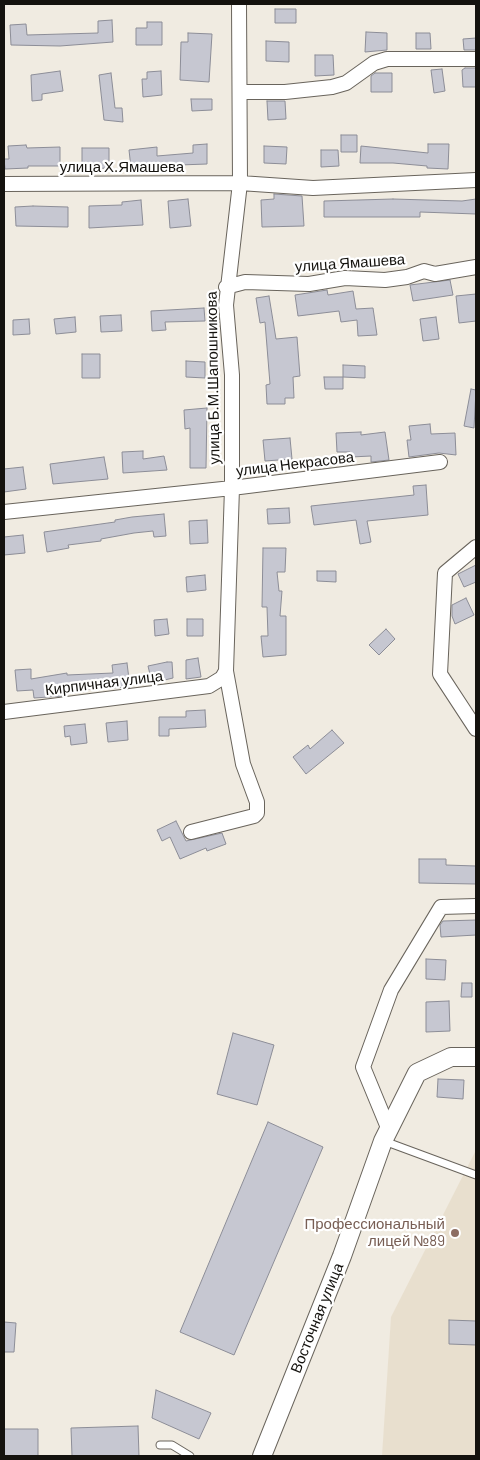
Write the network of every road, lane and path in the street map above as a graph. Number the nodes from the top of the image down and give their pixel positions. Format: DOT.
graph roads {
  1 [pos="239,4"];
  2 [pos="476,59"];
  3 [pos="240,92"];
  4 [pos="476,180"];
  5 [pos="240,183"];
  6 [pos="4,184"];
  7 [pos="476,267"];
  8 [pos="226,287"];
  9 [pos="440,462"];
  10 [pos="232,488"];
  11 [pos="4,512"];
  12 [pos="476,546"];
  13 [pos="226,671"];
  14 [pos="4,712"];
  15 [pos="476,729"];
  16 [pos="191,832"];
  17 [pos="476,906"];
  18 [pos="476,1058"];
  19 [pos="386,1135"];
  20 [pos="476,1175"];
  21 [pos="160,1445"];
  22 [pos="190,1456"];
  23 [pos="262,1456"];
  1 -- 3 [label="street, улица Б.М.Шапошникова"];
  2 -- 3 [label="street"];
  3 -- 5 [label="street, улица Б.М.Шапошникова"];
  4 -- 5 [label="street"];
  5 -- 6 [label="street, улица Х.Ямашева"];
  5 -- 8 [label="street, улица Б.М.Шапошникова"];
  7 -- 8 [label="street, улица Ямашева"];
  8 -- 10 [label="street, улица Б.М.Шапошникова"];
  9 -- 10 [label="street, улица Некрасова"];
  10 -- 11 [label="street, улица Некрасова"];
  10 -- 13 [label="street, улица Б.М.Шапошникова"];
  12 -- 15 [label="street"];
  13 -- 14 [label="street, Кирпичная улица"];
  13 -- 16 [label="street, улица Б.М.Шапошникова"];
  17 -- 19 [label="street"];
  18 -- 19 [label="street, Восточная улица"];
  19 -- 20 [label="lane"];
  19 -- 23 [label="street, Восточная улица"];
  21 -- 22 [label="lane"];
}
